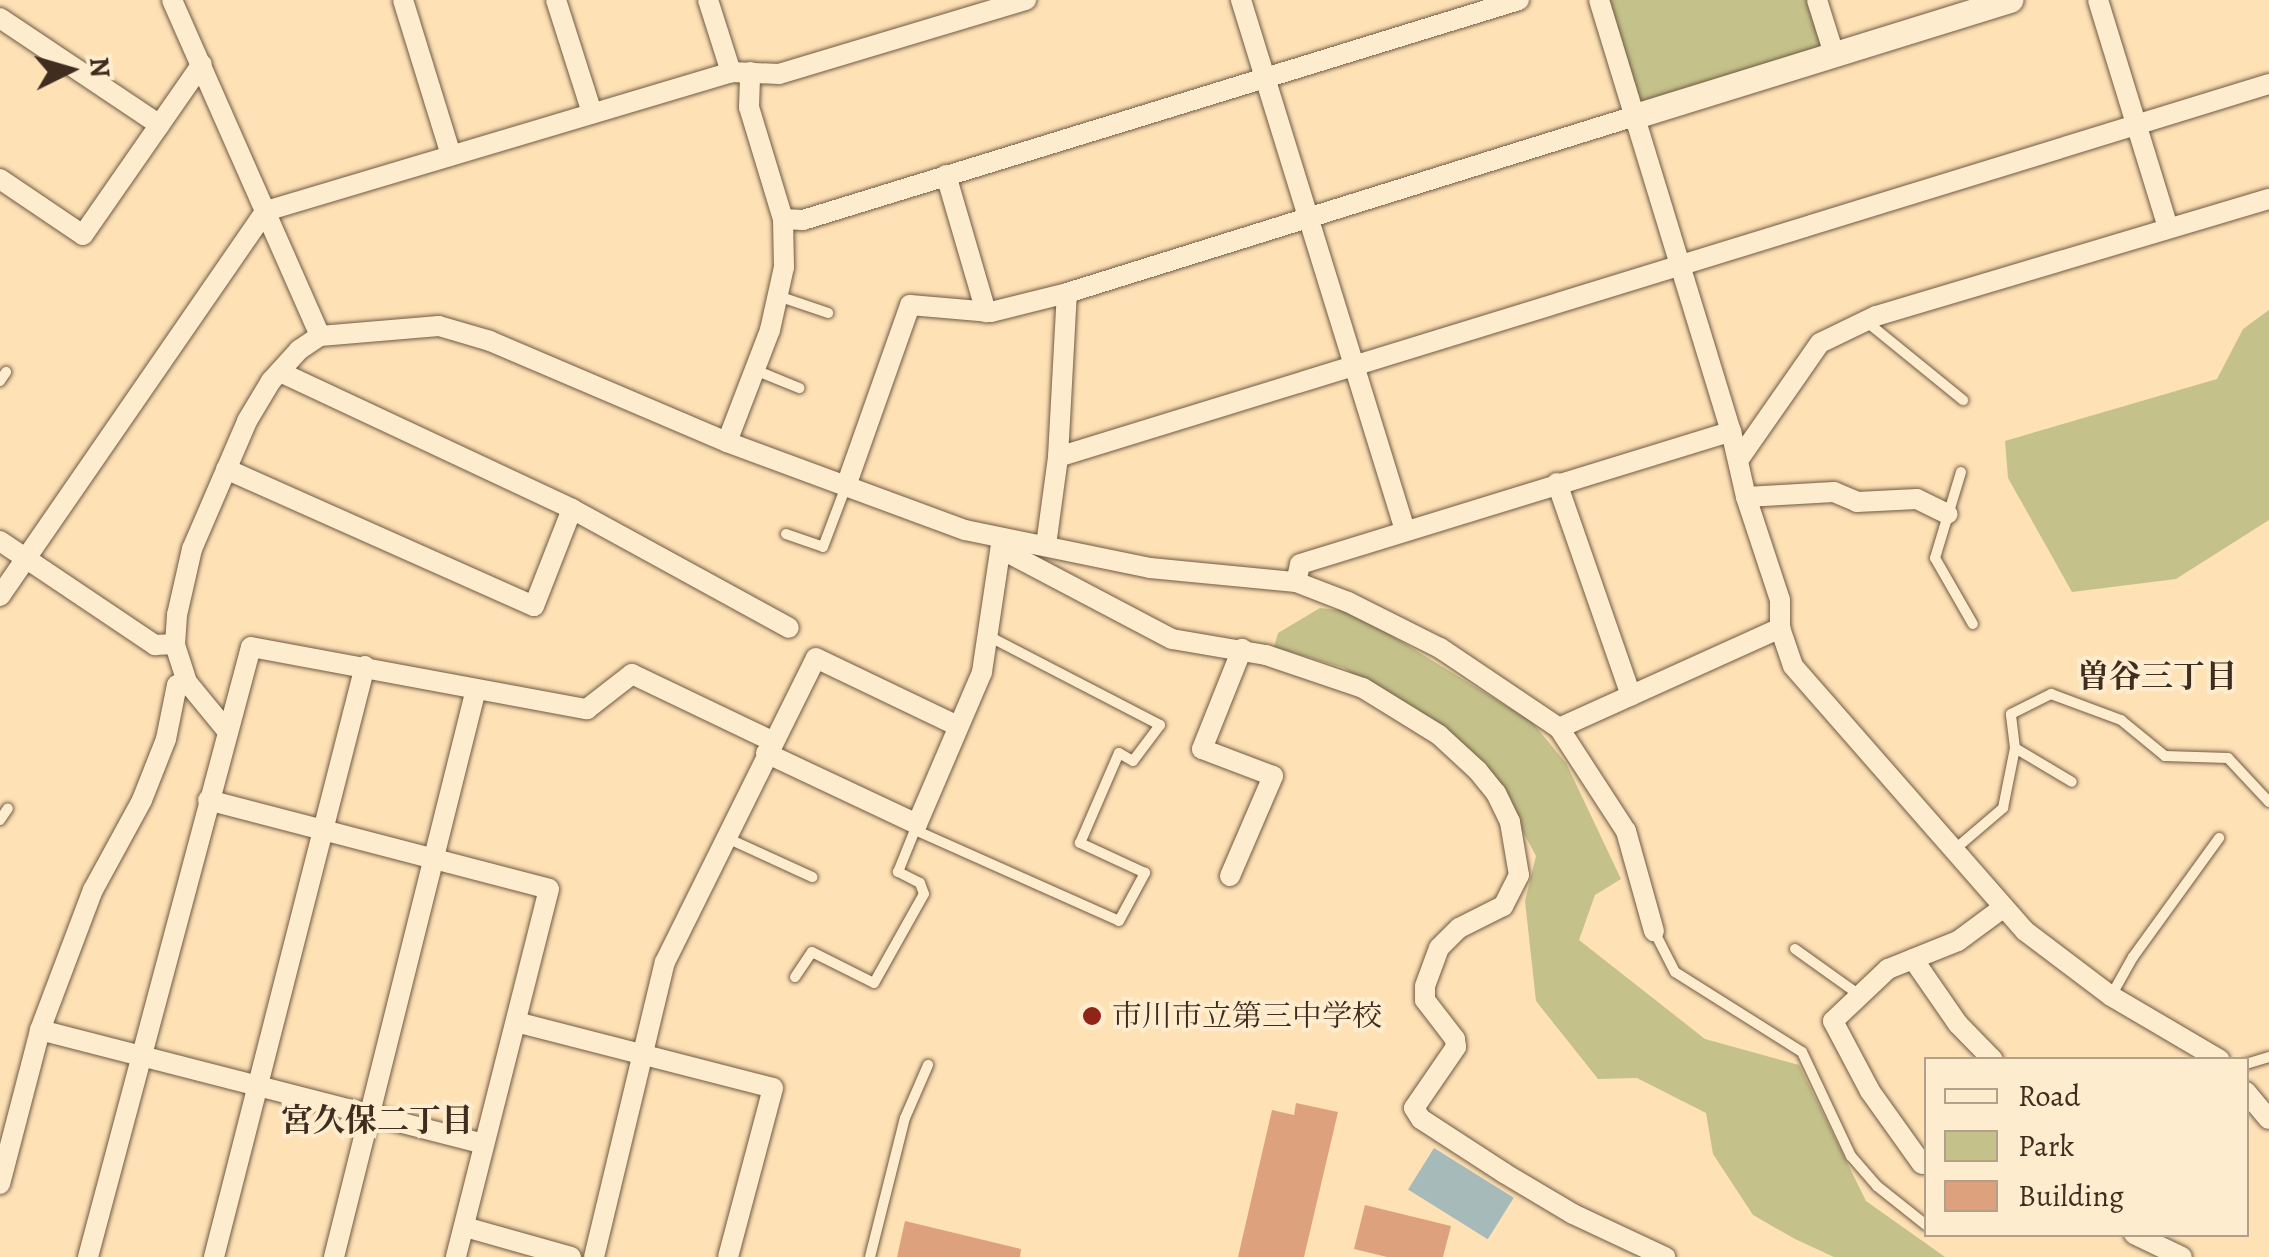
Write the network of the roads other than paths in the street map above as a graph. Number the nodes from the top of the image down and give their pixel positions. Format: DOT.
graph roads {
  1 [pos="172,0"];
  2 [pos="403,0"];
  3 [pos="556,0"];
  4 [pos="708,0"];
  5 [pos="1026,0"];
  6 [pos="1241,0"];
  7 [pos="1519,0"];
  8 [pos="1599,0"];
  9 [pos="1817,0"];
  10 [pos="2010,0"];
  11 [pos="2098,0"];
  12 [pos="0,18"];
  13 [pos="1834,54"];
  14 [pos="202,64"];
  15 [pos="741,72"];
  16 [pos="1265,76"];
  17 [pos="2269,84"];
  18 [pos="592,113"];
  19 [pos="1634,116"];
  20 [pos="160,125"];
  21 [pos="2136,126"];
  22 [pos="452,155"];
  23 [pos="946,175"];
  24 [pos="2,184"];
  25 [pos="2269,199"];
  26 [pos="266,211"];
  27 [pos="782,219"];
  28 [pos="1310,219"];
  29 [pos="2168,227"];
  30 [pos="1680,266"];
  31 [pos="1066,292"];
  32 [pos="778,296"];
  33 [pos="986,312"];
  34 [pos="828,313"];
  35 [pos="1866,321"];
  36 [pos="320,336"];
  37 [pos="1355,365"];
  38 [pos="755,370"];
  39 [pos="280,372"];
  40 [pos="800,388"];
  41 [pos="1963,400"];
  42 [pos="1731,431"];
  43 [pos="726,442"];
  44 [pos="1058,457"];
  45 [pos="1739,460"];
  46 [pos="226,469"];
  47 [pos="1962,472"];
  48 [pos="1557,482"];
  49 [pos="846,486"];
  50 [pos="1746,497"];
  51 [pos="572,510"];
  52 [pos="1948,514"];
  53 [pos="1405,530"];
  54 [pos="786,534"];
  55 [pos="0,541"];
  56 [pos="1002,542"];
  57 [pos="1046,545"];
  58 [pos="24,558"];
  59 [pos="1296,582"];
  60 [pos="0,596"];
  61 [pos="1974,624"];
  62 [pos="789,628"];
  63 [pos="1780,628"];
  64 [pos="988,636"];
  65 [pos="176,644"];
  66 [pos="1242,649"];
  67 [pos="364,666"];
  68 [pos="187,682"];
  69 [pos="476,689"];
  70 [pos="1631,696"];
  71 [pos="958,726"];
  72 [pos="1559,728"];
  73 [pos="228,732"];
  74 [pos="769,747"];
  75 [pos="2015,748"];
  76 [pos="2072,782"];
  77 [pos="208,800"];
  78 [pos="2269,802"];
  79 [pos="8,808"];
  80 [pos="0,820"];
  81 [pos="916,827"];
  82 [pos="322,830"];
  83 [pos="727,838"];
  84 [pos="2219,838"];
  85 [pos="1954,850"];
  86 [pos="435,860"];
  87 [pos="1230,876"];
  88 [pos="812,877"];
  89 [pos="2004,908"];
  90 [pos="1654,931"];
  91 [pos="1795,948"];
  92 [pos="1913,959"];
  93 [pos="795,977"];
  94 [pos="1858,994"];
  95 [pos="2111,996"];
  96 [pos="516,1022"];
  97 [pos="40,1030"];
  98 [pos="645,1054"];
  99 [pos="1990,1057"];
  100 [pos="2215,1057"];
  101 [pos="140,1059"];
  102 [pos="928,1065"];
  103 [pos="257,1088"];
  104 [pos="2249,1096"];
  105 [pos="371,1116"];
  106 [pos="2269,1119"];
  107 [pos="484,1144"];
  108 [pos="1922,1164"];
  109 [pos="0,1184"];
  110 [pos="1924,1223"];
  111 [pos="465,1227"];
  112 [pos="2142,1244"];
  113 [pos="539,1253"];
  114 [pos="88,1257"];
  115 [pos="214,1257"];
  116 [pos="334,1257"];
  117 [pos="456,1257"];
  118 [pos="571,1257"];
  119 [pos="594,1257"];
  120 [pos="728,1257"];
  121 [pos="870,1257"];
  122 [pos="1665,1257"];
  123 [pos="2182,1257"];
  1 -- 14 [label="street"];
  2 -- 22 [label="street"];
  3 -- 18 [label="street"];
  4 -- 15 [label="street"];
  5 -- 15 [label="street"];
  6 -- 16 [label="street"];
  7 -- 16 [label="street"];
  8 -- 19 [label="street"];
  9 -- 13 [label="street"];
  10 -- 13 [label="street"];
  11 -- 21 [label="street"];
  12 -- 20 [label="street"];
  13 -- 19 [label="street"];
  14 -- 20 [label="street"];
  14 -- 26 [label="street"];
  15 -- 18 [label="street"];
  15 -- 27 [label="street"];
  16 -- 23 [label="street"];
  16 -- 28 [label="street"];
  17 -- 21 [label="street"];
  18 -- 22 [label="street"];
  19 -- 28 [label="street"];
  19 -- 30 [label="street"];
  20 -- 24 [label="street"];
  21 -- 29 [label="street"];
  21 -- 30 [label="street"];
  22 -- 26 [label="street"];
  23 -- 27 [label="street"];
  23 -- 33 [label="street"];
  25 -- 29 [label="street"];
  26 -- 36 [label="street"];
  26 -- 58 [label="street"];
  27 -- 32 [label="street"];
  28 -- 31 [label="street"];
  28 -- 37 [label="street"];
  29 -- 35 [label="street"];
  30 -- 37 [label="street"];
  30 -- 42 [label="street"];
  31 -- 33 [label="street"];
  31 -- 44 [label="street"];
  32 -- 34 [label="lane"];
  32 -- 38 [label="street"];
  33 -- 49 [label="street"];
  35 -- 41 [label="lane"];
  35 -- 45 [label="street"];
  36 -- 39 [label="street"];
  36 -- 43 [label="street"];
  37 -- 44 [label="street"];
  37 -- 53 [label="street"];
  38 -- 40 [label="lane"];
  38 -- 43 [label="street"];
  39 -- 46 [label="street"];
  39 -- 51 [label="street"];
  42 -- 45 [label="street"];
  42 -- 48 [label="street"];
  43 -- 49 [label="street"];
  44 -- 57 [label="street"];
  45 -- 50 [label="street"];
  46 -- 51 [label="street"];
  46 -- 65 [label="street"];
  47 -- 52 [label="lane"];
  48 -- 53 [label="street"];
  48 -- 70 [label="street"];
  49 -- 54 [label="lane"];
  49 -- 56 [label="street"];
  50 -- 52 [label="street"];
  50 -- 63 [label="street"];
  51 -- 62 [label="street"];
  52 -- 61 [label="lane"];
  53 -- 59 [label="street"];
  55 -- 58 [label="street"];
  56 -- 57 [label="street"];
  56 -- 64 [label="street"];
  56 -- 66 [label="street"];
  57 -- 59 [label="street"];
  58 -- 60 [label="street"];
  58 -- 65 [label="street"];
  59 -- 72 [label="street"];
  63 -- 70 [label="street"];
  63 -- 85 [label="street"];
  64 -- 71 [label="street"];
  64 -- 81 [label="lane"];
  65 -- 68 [label="street"];
  66 -- 87 [label="street"];
  66 -- 122 [label="street"];
  67 -- 69 [label="street"];
  67 -- 73 [label="street"];
  67 -- 82 [label="street"];
  68 -- 73 [label="street"];
  68 -- 97 [label="street"];
  69 -- 74 [label="street"];
  69 -- 86 [label="street"];
  70 -- 72 [label="street"];
  71 -- 74 [label="street"];
  71 -- 81 [label="street"];
  72 -- 90 [label="street"];
  73 -- 77 [label="street"];
  74 -- 81 [label="street"];
  74 -- 83 [label="street"];
  75 -- 76 [label="lane"];
  75 -- 78 [label="lane"];
  75 -- 85 [label="lane"];
  77 -- 82 [label="street"];
  77 -- 101 [label="street"];
  79 -- 80 [label="lane"];
  81 -- 93 [label="lane"];
  82 -- 86 [label="street"];
  82 -- 103 [label="street"];
  83 -- 88 [label="lane"];
  83 -- 98 [label="street"];
  84 -- 95 [label="lane"];
  85 -- 89 [label="street"];
  86 -- 96 [label="street"];
  86 -- 105 [label="street"];
  89 -- 92 [label="street"];
  89 -- 95 [label="street"];
  90 -- 110 [label="lane"];
  91 -- 94 [label="lane"];
  92 -- 94 [label="street"];
  92 -- 99 [label="street"];
  94 -- 108 [label="street"];
  95 -- 100 [label="street"];
  96 -- 98 [label="street"];
  96 -- 107 [label="street"];
  97 -- 101 [label="street"];
  97 -- 109 [label="street"];
  98 -- 119 [label="street"];
  98 -- 120 [label="street"];
  101 -- 103 [label="street"];
  101 -- 114 [label="street"];
  102 -- 121 [label="lane"];
  103 -- 105 [label="street"];
  103 -- 115 [label="street"];
  104 -- 106 [label="street"];
  105 -- 107 [label="street"];
  105 -- 116 [label="street"];
  107 -- 111 [label="street"];
  111 -- 113 [label="street"];
  111 -- 117 [label="street"];
  112 -- 123 [label="street"];
  113 -- 118 [label="street"];
}
